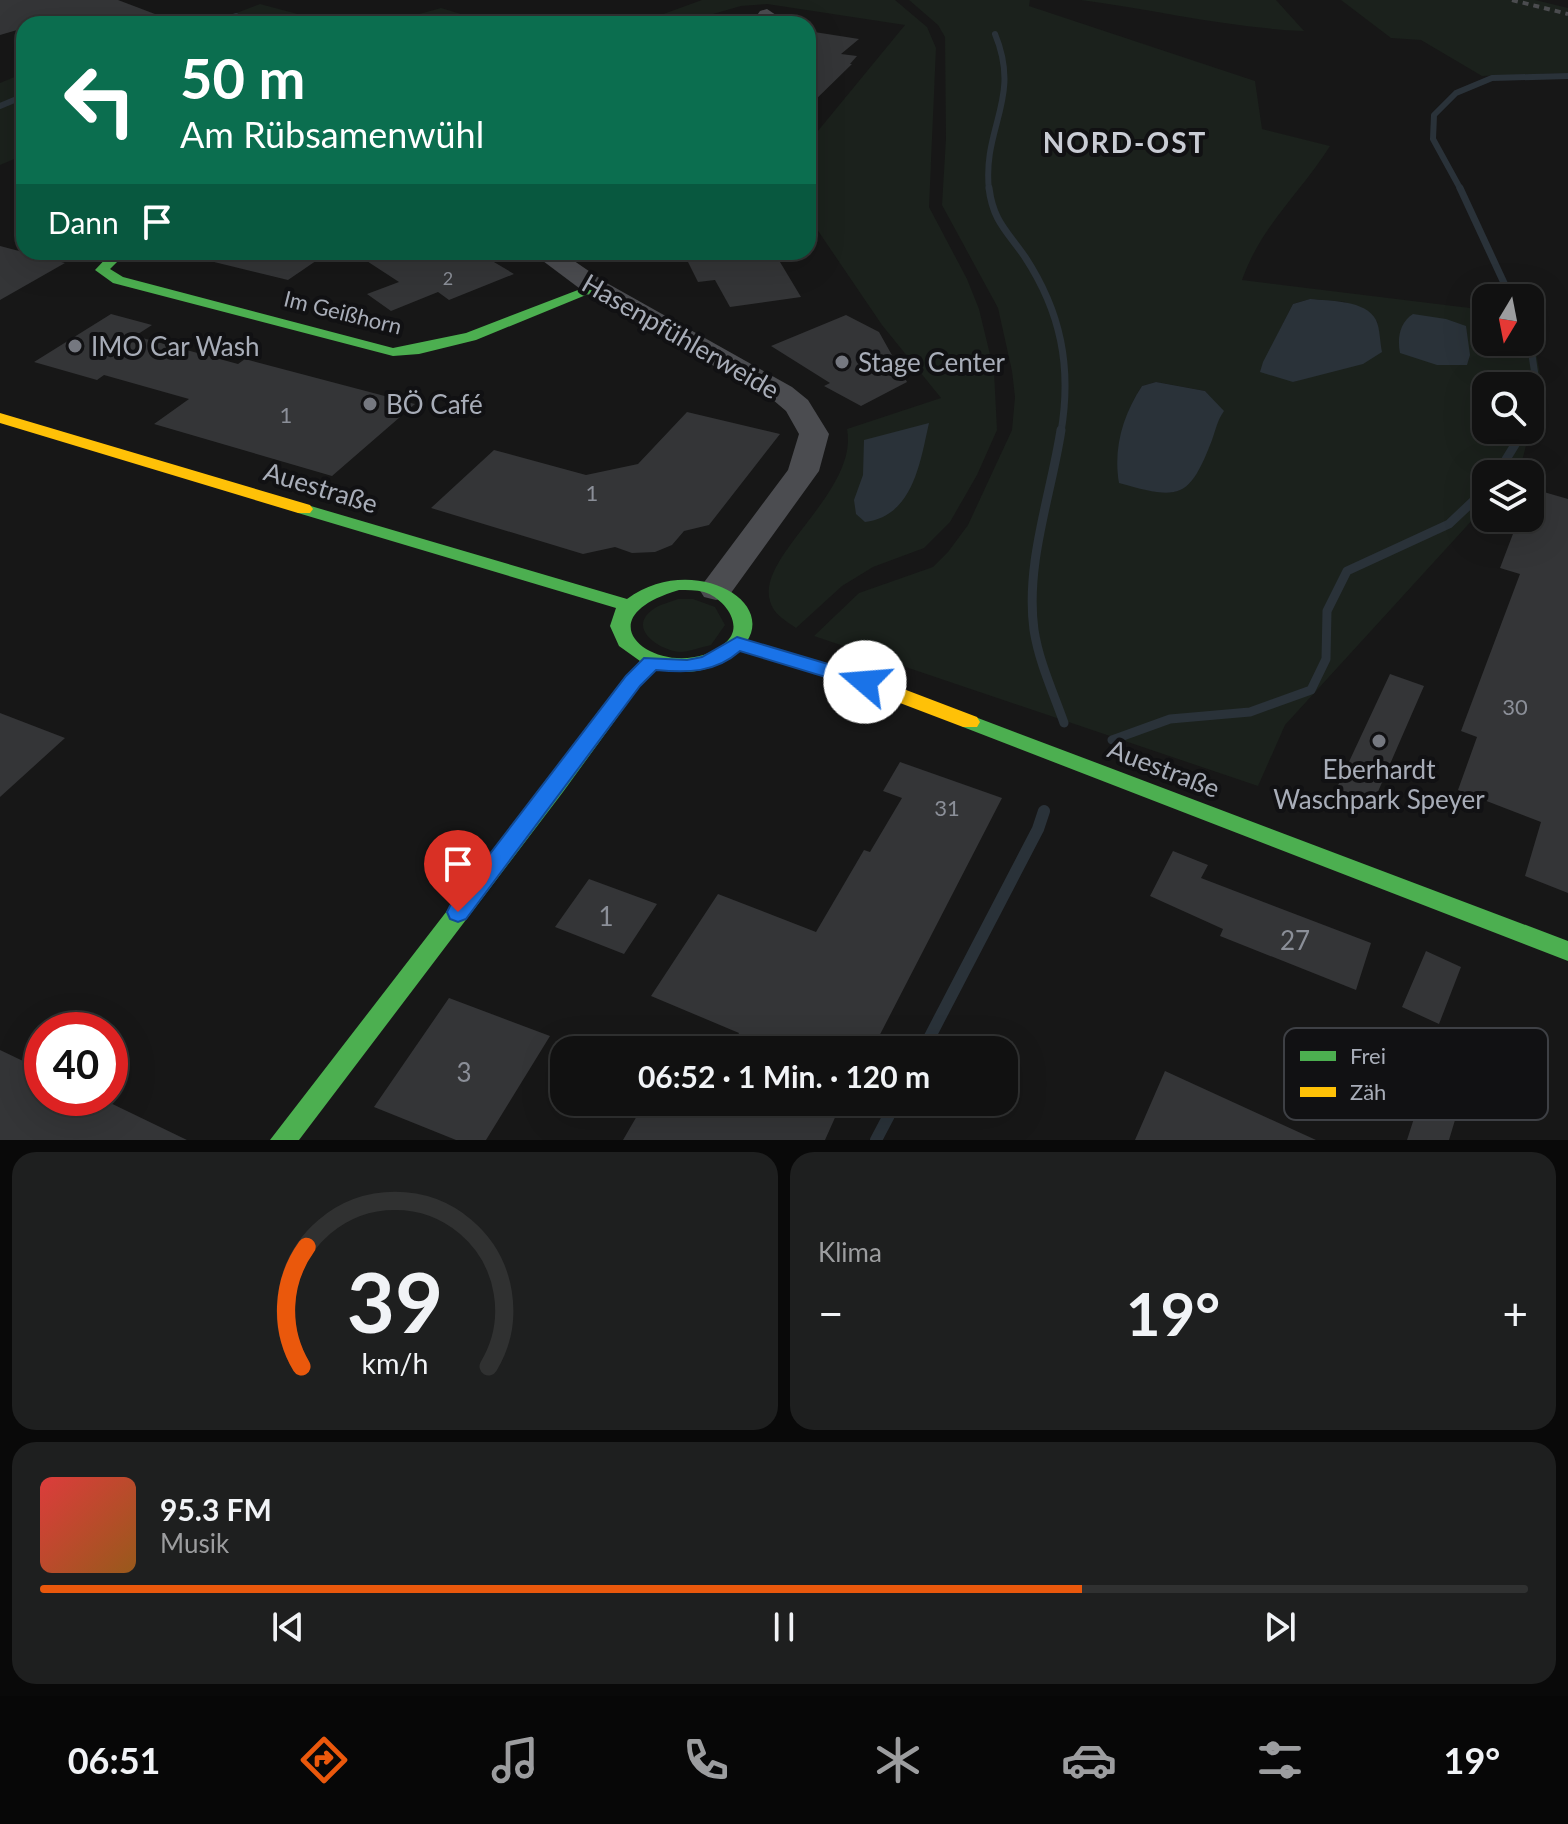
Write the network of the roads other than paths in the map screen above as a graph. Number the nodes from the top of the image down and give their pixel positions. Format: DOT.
graph roads {
  1 [pos="112,260"];
  2 [pos="556,260"];
  3 [pos="596,288"];
  4 [pos="0,418"];
  5 [pos="716,589"];
  6 [pos="627,605"];
  7 [pos="737,644"];
  8 [pos="651,662"];
  9 [pos="1568,951"];
  10 [pos="283,1140"];
  1 -- 3 [label="street, Im Geißhorn"];
  2 -- 3 [label="street, Hasenpfühlerweide"];
  3 -- 5 [label="street, Hasenpfühlerweide"];
  4 -- 6 [label="street, Auestraße"];
  5 -- 6 [label="street"];
  5 -- 7 [label="street"];
  6 -- 8 [label="street"];
  7 -- 8 [label="street"];
  7 -- 9 [label="street, Auestraße"];
  8 -- 10 [label="street"];
}
